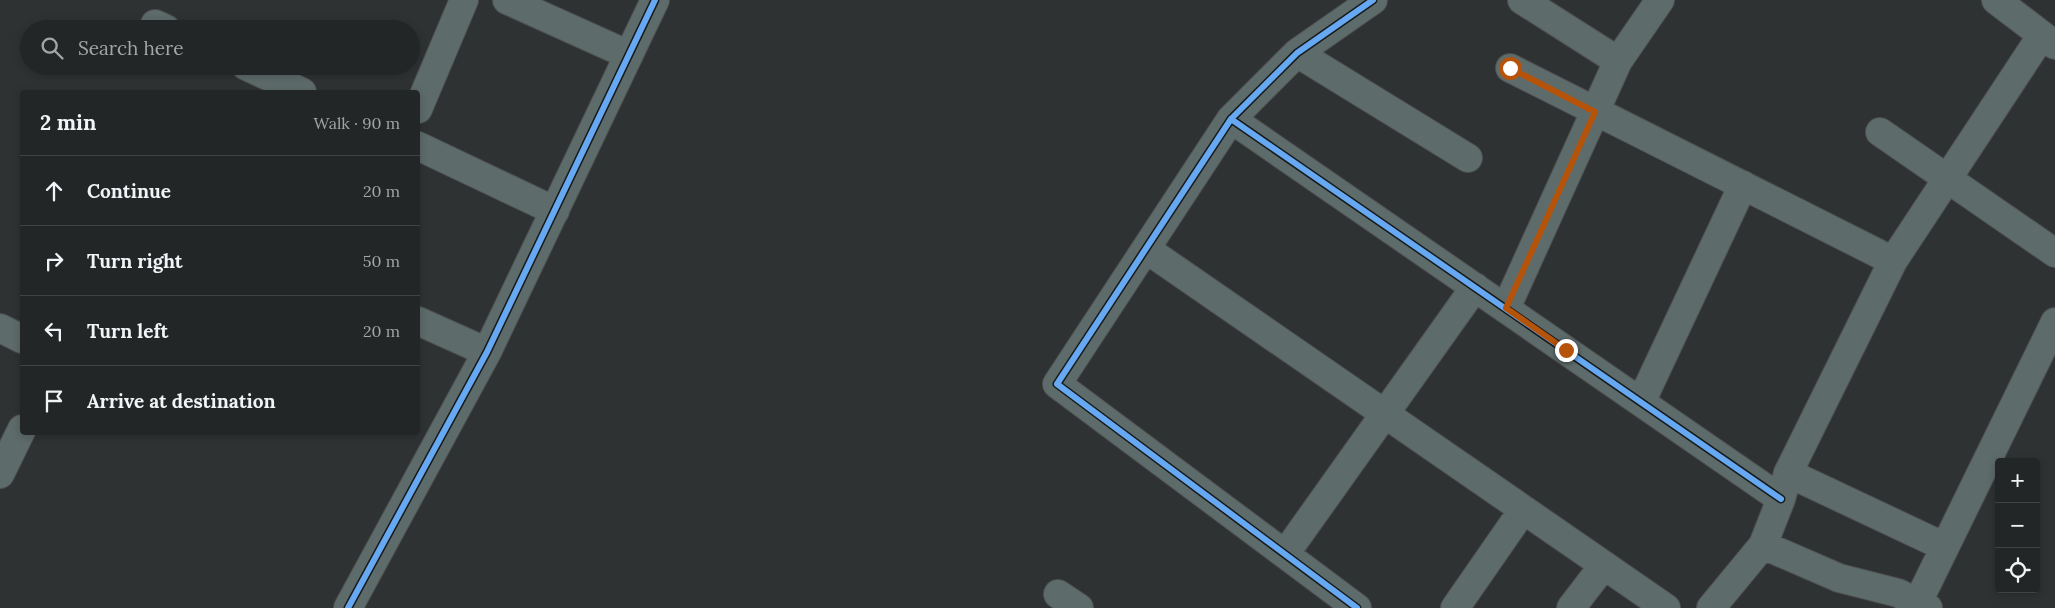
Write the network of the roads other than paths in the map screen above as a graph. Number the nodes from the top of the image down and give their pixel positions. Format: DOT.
graph roads {
  1 [pos="464,0"];
  2 [pos="507,0"];
  3 [pos="655,0"];
  4 [pos="1373,0"];
  5 [pos="1522,0"];
  6 [pos="1660,0"];
  7 [pos="1996,0"];
  8 [pos="2049,40"];
  9 [pos="1297,52"];
  10 [pos="629,55"];
  11 [pos="1618,61"];
  12 [pos="1510,68"];
  13 [pos="265,75"];
  14 [pos="298,90"];
  15 [pos="420,104"];
  16 [pos="1595,112"];
  17 [pos="1231,119"];
  18 [pos="1880,132"];
  19 [pos="420,147"];
  20 [pos="1468,158"];
  21 [pos="1947,179"];
  22 [pos="1743,185"];
  23 [pos="555,211"];
  24 [pos="1146,249"];
  25 [pos="2055,253"];
  26 [pos="1893,261"];
  27 [pos="1475,287"];
  28 [pos="1506,308"];
  29 [pos="420,322"];
  30 [pos="2055,322"];
  31 [pos="0,328"];
  32 [pos="20,338"];
  33 [pos="488,352"];
  34 [pos="1641,402"];
  35 [pos="1385,414"];
  36 [pos="20,433"];
  37 [pos="1788,473"];
  38 [pos="0,474"];
  39 [pos="1782,499"];
  40 [pos="1523,510"];
  41 [pos="1763,545"];
  42 [pos="1945,547"];
  43 [pos="1285,554"];
  44 [pos="1604,565"];
  45 [pos="1909,603"];
  46 [pos="348,608"];
  47 [pos="1358,608"];
  48 [pos="1454,608"];
  49 [pos="1571,608"];
  50 [pos="1666,608"];
  51 [pos="1711,608"];
  1 -- 15 [label="street"];
  2 -- 10 [label="street"];
  3 -- 10 [label="street"];
  4 -- 9 [label="street"];
  5 -- 11 [label="street"];
  6 -- 11 [label="street"];
  7 -- 8 [label="street"];
  8 -- 21 [label="street"];
  9 -- 17 [label="street"];
  9 -- 20 [label="street"];
  10 -- 23 [label="street"];
  11 -- 16 [label="street"];
  12 -- 16 [label="street"];
  13 -- 14 [label="street"];
  16 -- 22 [label="street"];
  16 -- 28 [label="street"];
  17 -- 24 [label="street"];
  17 -- 27 [label="street"];
  18 -- 21 [label="street"];
  19 -- 23 [label="street"];
  21 -- 25 [label="street"];
  21 -- 26 [label="street"];
  22 -- 26 [label="street"];
  22 -- 34 [label="street"];
  23 -- 33 [label="street"];
  24 -- 35 [label="street"];
  24 -- 43 [label="street"];
  26 -- 37 [label="street"];
  27 -- 28 [label="street"];
  27 -- 35 [label="street"];
  28 -- 34 [label="street"];
  29 -- 33 [label="street"];
  30 -- 42 [label="street"];
  31 -- 32 [label="street"];
  33 -- 46 [label="street"];
  34 -- 39 [label="street"];
  35 -- 40 [label="street"];
  35 -- 43 [label="street"];
  36 -- 38 [label="street"];
  37 -- 39 [label="street"];
  37 -- 42 [label="street"];
  39 -- 41 [label="street"];
  40 -- 44 [label="street"];
  40 -- 48 [label="street"];
  41 -- 45 [label="street"];
  41 -- 51 [label="street"];
  42 -- 45 [label="street"];
  43 -- 47 [label="street"];
  44 -- 49 [label="street"];
  44 -- 50 [label="street"];
}
